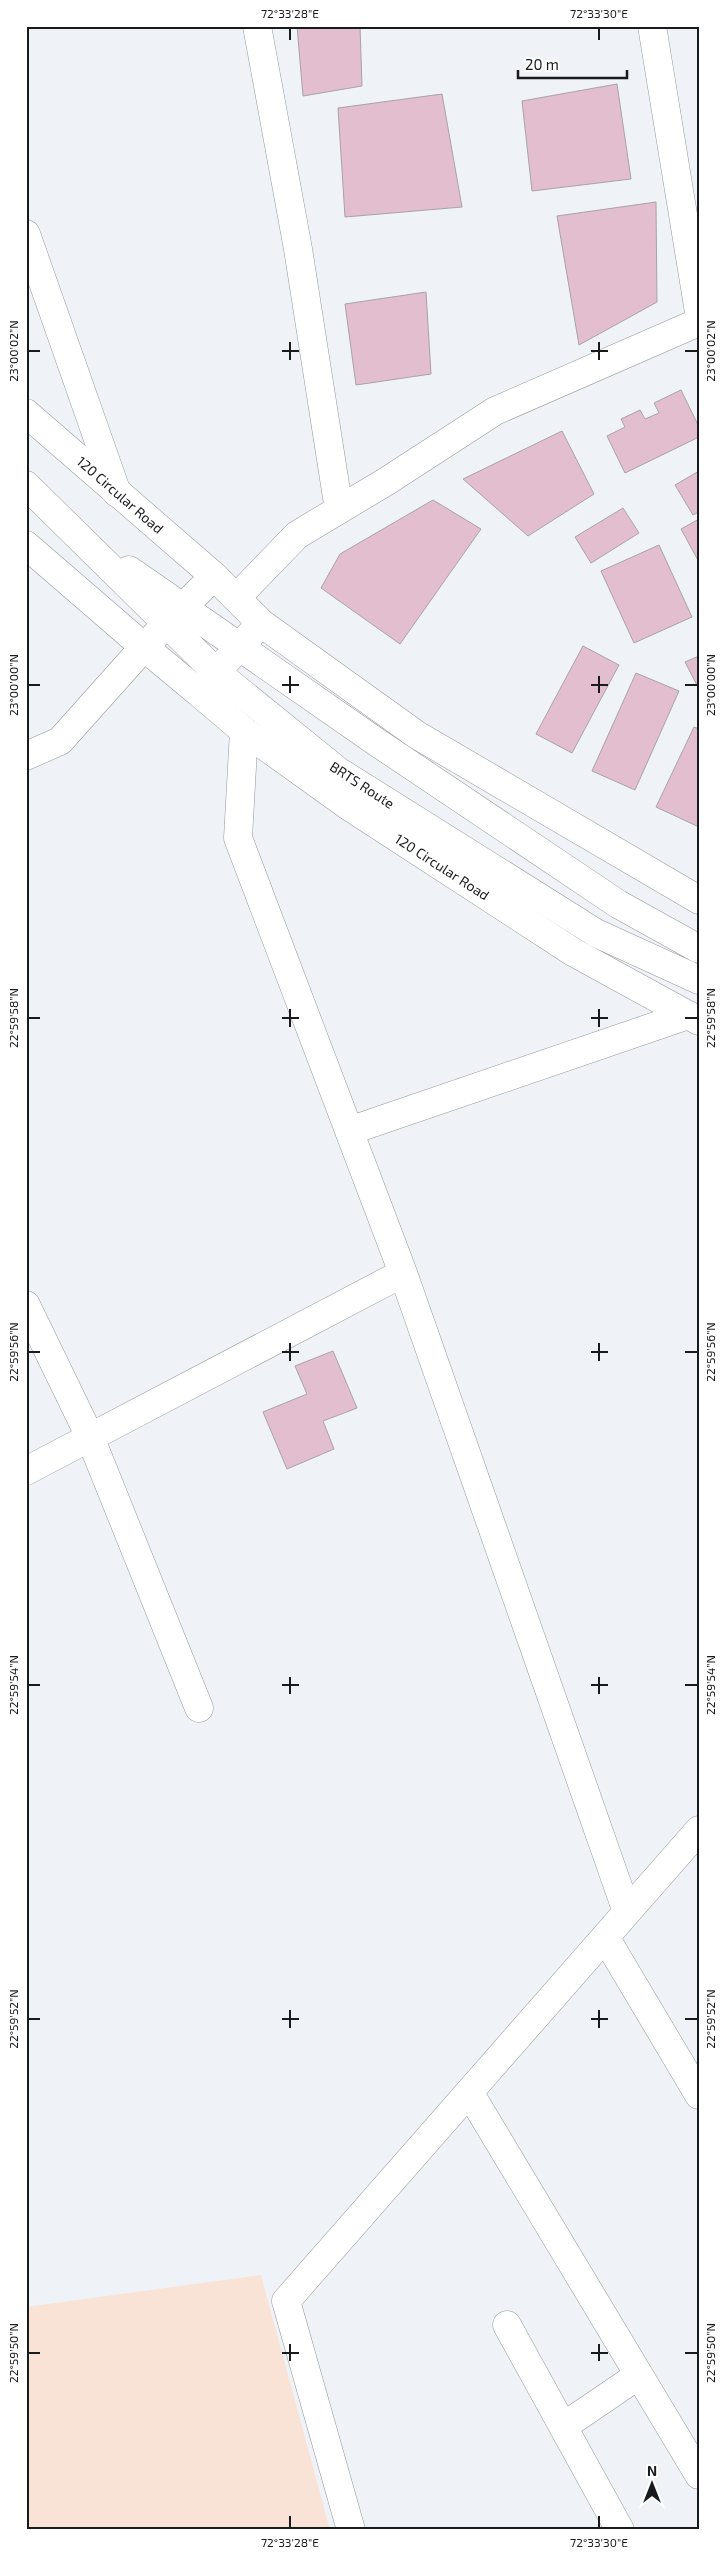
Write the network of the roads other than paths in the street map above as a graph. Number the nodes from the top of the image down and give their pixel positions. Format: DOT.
graph roads {
  1 [pos="257,26"];
  2 [pos="652,26"];
  3 [pos="26,234"];
  4 [pos="699,312"];
  5 [pos="699,322"];
  6 [pos="26,413"];
  7 [pos="26,485"];
  8 [pos="117,492"];
  9 [pos="339,510"];
  10 [pos="26,545"];
  11 [pos="214,576"];
  12 [pos="237,597"];
  13 [pos="174,616"];
  14 [pos="261,623"];
  15 [pos="144,647"];
  16 [pos="239,647"];
  17 [pos="217,673"];
  18 [pos="198,692"];
  19 [pos="244,732"];
  20 [pos="26,756"];
  21 [pos="699,900"];
  22 [pos="699,949"];
  23 [pos="699,980"];
  24 [pos="693,1018"];
  25 [pos="349,1131"];
  26 [pos="403,1273"];
  27 [pos="26,1305"];
  28 [pos="90,1437"];
  29 [pos="26,1471"];
  30 [pos="199,1708"];
  31 [pos="699,1830"];
  32 [pos="627,1912"];
  33 [pos="605,1937"];
  34 [pos="469,2092"];
  35 [pos="699,2095"];
  36 [pos="507,2325"];
  37 [pos="638,2375"];
  38 [pos="564,2426"];
  39 [pos="699,2475"];
  40 [pos="351,2530"];
  41 [pos="620,2530"];
  1 -- 9 [label="street"];
  2 -- 4 [label="street"];
  3 -- 8 [label="street"];
  5 -- 9 [label="street"];
  6 -- 8 [label="street, 120 Circular Road"];
  7 -- 13 [label="street, BRTS Route"];
  8 -- 11 [label="street, 120 Circular Road"];
  9 -- 12 [label="street"];
  10 -- 15 [label="street"];
  11 -- 12 [label="street, 120 Circular Road"];
  11 -- 13 [label="street"];
  12 -- 14 [label="street, 120 Circular Road"];
  13 -- 15 [label="street"];
  13 -- 16 [label="street, BRTS Route"];
  13 -- 17 [label="street, BRTS Route"];
  14 -- 16 [label="street"];
  14 -- 21 [label="street"];
  15 -- 18 [label="street, 120 Circular Road"];
  15 -- 20 [label="street"];
  16 -- 17 [label="street"];
  16 -- 22 [label="street, BRTS Route"];
  17 -- 18 [label="street"];
  17 -- 23 [label="street, BRTS Route"];
  18 -- 19 [label="street, 120 Circular Road"];
  19 -- 24 [label="street, 120 Circular Road"];
  19 -- 25 [label="street"];
  24 -- 25 [label="street"];
  25 -- 26 [label="street"];
  26 -- 28 [label="street"];
  26 -- 32 [label="street"];
  27 -- 28 [label="street"];
  28 -- 29 [label="street"];
  28 -- 30 [label="street"];
  31 -- 32 [label="street"];
  32 -- 33 [label="street"];
  33 -- 34 [label="street"];
  33 -- 35 [label="street"];
  34 -- 37 [label="street"];
  34 -- 40 [label="street"];
  36 -- 38 [label="street"];
  37 -- 38 [label="street"];
  37 -- 39 [label="street"];
  38 -- 41 [label="street"];
}
